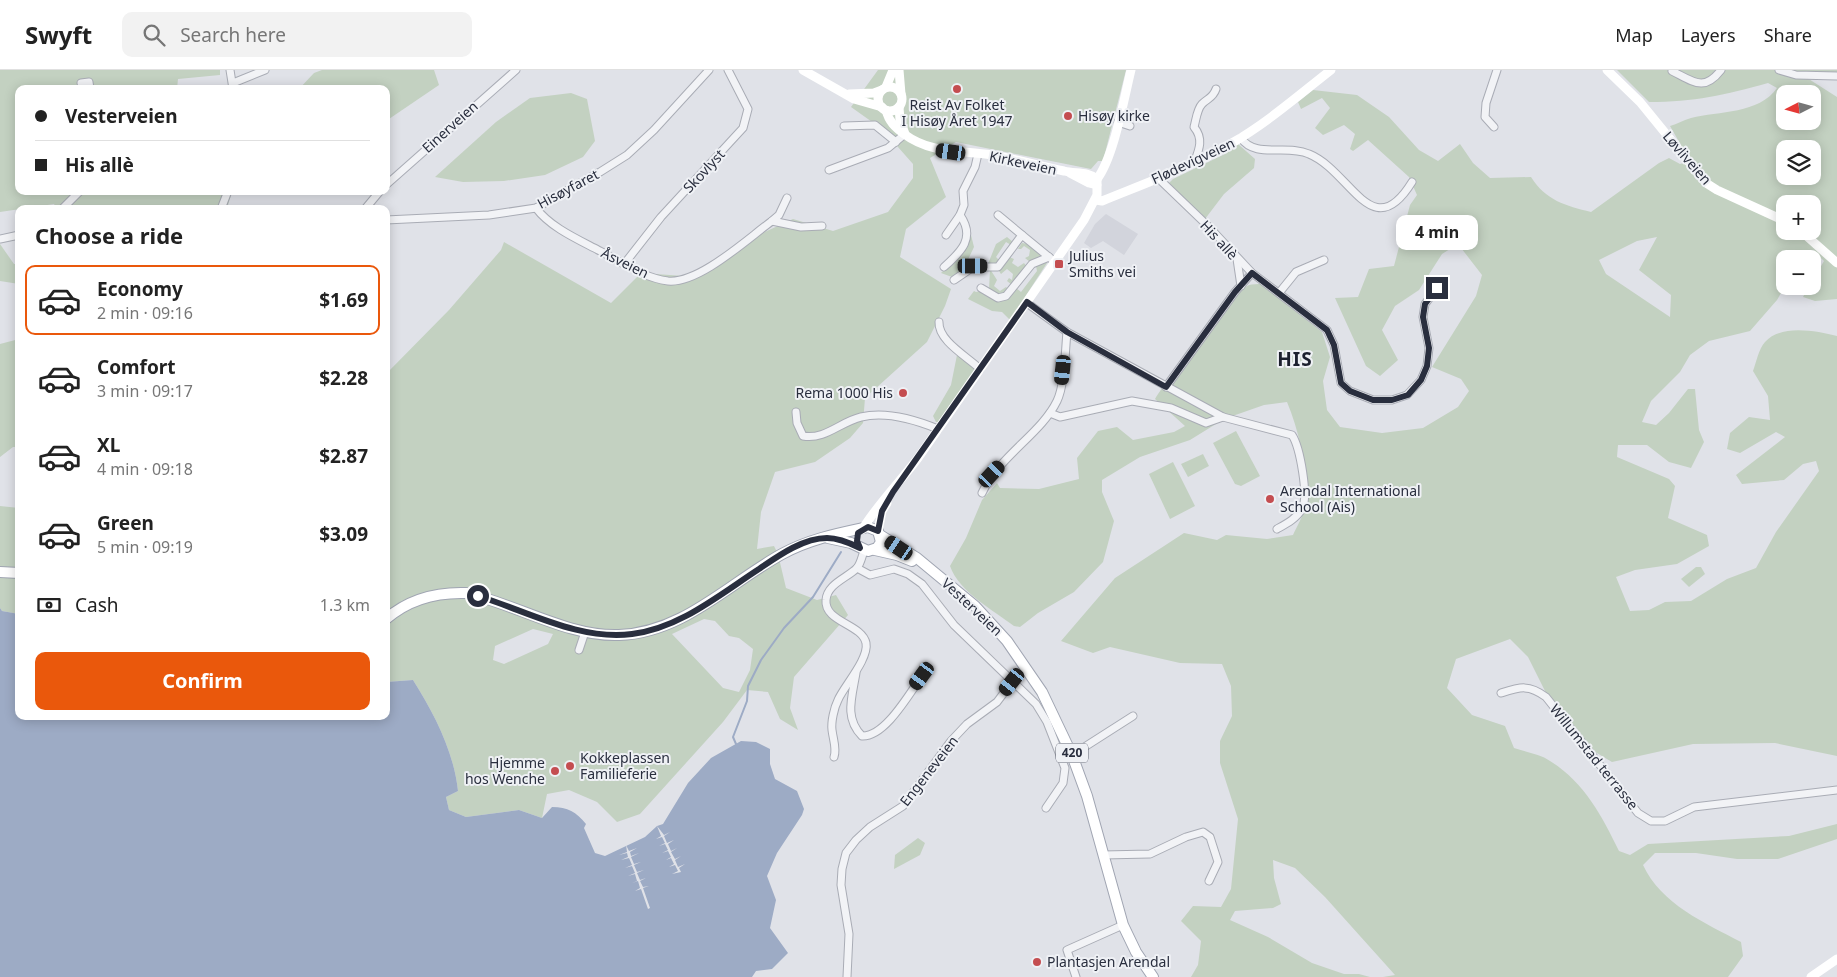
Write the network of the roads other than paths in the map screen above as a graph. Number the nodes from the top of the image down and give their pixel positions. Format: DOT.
graph roads {
  1 [pos="230,70"];
  2 [pos="265,70"];
  3 [pos="516,70"];
  4 [pos="709,70"];
  5 [pos="728,70"];
  6 [pos="802,70"];
  7 [pos="892,70"];
  8 [pos="899,70"];
  9 [pos="1131,70"];
  10 [pos="1331,70"];
  11 [pos="1497,70"];
  12 [pos="1606,70"];
  13 [pos="1721,70"];
  14 [pos="1779,70"];
  15 [pos="1672,71"];
  16 [pos="1837,76"];
  17 [pos="81,83"];
  18 [pos="89,85"];
  19 [pos="233,85"];
  20 [pos="235,85"];
  21 [pos="884,89"];
  22 [pos="1216,89"];
  23 [pos="846,94"];
  24 [pos="901,94"];
  25 [pos="899,107"];
  26 [pos="884,109"];
  27 [pos="1118,122"];
  28 [pos="844,126"];
  29 [pos="1130,126"];
  30 [pos="1494,127"];
  31 [pos="904,134"];
  32 [pos="1241,138"];
  33 [pos="896,142"];
  34 [pos="978,154"];
  35 [pos="1194,163"];
  36 [pos="829,170"];
  37 [pos="1158,178"];
  38 [pos="390,181"];
  39 [pos="1097,182"];
  40 [pos="1412,182"];
  41 [pos="76,195"];
  42 [pos="376,195"];
  43 [pos="787,198"];
  44 [pos="1096,200"];
  45 [pos="66,205"];
  46 [pos="368,205"];
  47 [pos="536,208"];
  48 [pos="960,215"];
  49 [pos="998,215"];
  50 [pos="1776,217"];
  51 [pos="390,220"];
  52 [pos="772,221"];
  53 [pos="822,226"];
  54 [pos="15,235"];
  55 [pos="946,235"];
  56 [pos="1022,235"];
  57 [pos="0,238"];
  58 [pos="1811,240"];
  59 [pos="1237,259"];
  60 [pos="1052,260"];
  61 [pos="1324,260"];
  62 [pos="625,263"];
  63 [pos="1837,263"];
  64 [pos="944,266"];
  65 [pos="1252,273"];
  66 [pos="954,280"];
  67 [pos="1240,286"];
  68 [pos="982,288"];
  69 [pos="1437,288"];
  70 [pos="1279,293"];
  71 [pos="1027,302"];
  72 [pos="939,322"];
  73 [pos="1067,332"];
  74 [pos="980,369"];
  75 [pos="1166,387"];
  76 [pos="796,412"];
  77 [pos="1050,413"];
  78 [pos="1223,418"];
  79 [pos="938,429"];
  80 [pos="893,492"];
  81 [pos="982,493"];
  82 [pos="1277,529"];
  83 [pos="861,530"];
  84 [pos="879,533"];
  85 [pos="828,538"];
  86 [pos="866,549"];
  87 [pos="926,567"];
  88 [pos="857,568"];
  89 [pos="0,572"];
  90 [pos="15,573"];
  91 [pos="390,616"];
  92 [pos="586,632"];
  93 [pos="578,650"];
  94 [pos="857,668"];
  95 [pos="922,676"];
  96 [pos="1012,682"];
  97 [pos="1501,693"];
  98 [pos="1133,716"];
  99 [pos="1072,755"];
  100 [pos="834,757"];
  101 [pos="1837,790"];
  102 [pos="1046,808"];
  103 [pos="1103,855"];
  104 [pos="1209,881"];
  105 [pos="1123,925"];
  106 [pos="1837,959"];
  107 [pos="847,977"];
  108 [pos="1076,977"];
  109 [pos="1153,977"];
  110 [pos="1811,977"];
  1 -- 19 [label="street"];
  2 -- 20 [label="street"];
  3 -- 38 [label="street, Einerveien"];
  4 -- 47 [label="street, Hisøyfaret"];
  5 -- 62 [label="street, Skovlyst"];
  6 -- 23 [label="main road"];
  7 -- 21 [label="main road"];
  8 -- 24 [label="main road"];
  9 -- 27 [label="main road"];
  10 -- 32 [label="main road, Flødevigveien"];
  11 -- 30 [label="street"];
  12 -- 50 [label="main road, Løvliveien"];
  13 -- 15 [label="street"];
  14 -- 16 [label="street"];
  17 -- 18 [label="street"];
  21 -- 23 [label="main road"];
  21 -- 24 [label="main road"];
  21 -- 26 [label="main road"];
  22 -- 35 [label="street"];
  23 -- 26 [label="main road"];
  24 -- 25 [label="main road"];
  25 -- 26 [label="main road"];
  25 -- 31 [label="main road"];
  26 -- 31 [label="main road, Kirkeveien"];
  27 -- 29 [label="street"];
  27 -- 39 [label="main road"];
  28 -- 33 [label="street"];
  31 -- 33 [label="street"];
  31 -- 34 [label="main road, Kirkeveien"];
  32 -- 35 [label="main road, Flødevigveien"];
  32 -- 40 [label="street"];
  33 -- 36 [label="street"];
  34 -- 39 [label="main road, Kirkeveien"];
  34 -- 48 [label="street, Kirkeveien"];
  35 -- 37 [label="main road, Flødevigveien"];
  37 -- 44 [label="main road, Flødevigveien"];
  37 -- 59 [label="street, His allè"];
  39 -- 44 [label="main road"];
  41 -- 45 [label="street"];
  42 -- 46 [label="street"];
  43 -- 52 [label="street, Åsveien"];
  44 -- 60 [label="main road"];
  47 -- 51 [label="street, Hisøyfaret"];
  47 -- 62 [label="street, Åsveien"];
  48 -- 55 [label="street, Kirkeveien"];
  48 -- 64 [label="street, Kirkeveien"];
  49 -- 56 [label="street"];
  52 -- 53 [label="street"];
  52 -- 62 [label="street, Åsveien"];
  54 -- 57 [label="street"];
  56 -- 60 [label="street"];
  56 -- 66 [label="street"];
  58 -- 63 [label="main road"];
  59 -- 65 [label="street, His allè"];
  59 -- 67 [label="street"];
  60 -- 68 [label="street"];
  60 -- 71 [label="main road"];
  61 -- 70 [label="street"];
  65 -- 67 [label="street"];
  65 -- 70 [label="street, His allè"];
  67 -- 75 [label="street"];
  69 -- 70 [label="street, His allè"];
  71 -- 73 [label="street"];
  71 -- 74 [label="main road"];
  72 -- 74 [label="street"];
  73 -- 75 [label="street"];
  73 -- 77 [label="street"];
  74 -- 79 [label="main road"];
  75 -- 78 [label="street"];
  76 -- 79 [label="street"];
  77 -- 78 [label="street"];
  77 -- 81 [label="street"];
  78 -- 82 [label="street"];
  79 -- 80 [label="main road"];
  80 -- 83 [label="main road"];
  80 -- 84 [label="main road"];
  83 -- 84 [label="main road, 420"];
  83 -- 85 [label="main road, 420"];
  83 -- 86 [label="main road"];
  84 -- 86 [label="main road"];
  84 -- 87 [label="main road, Vesterveien / 420"];
  85 -- 86 [label="main road, Vesterveien / 420"];
  85 -- 92 [label="main road, 420"];
  86 -- 87 [label="main road, Vesterveien / 420"];
  86 -- 88 [label="street"];
  87 -- 99 [label="main road, Vesterveien / 420"];
  88 -- 94 [label="street"];
  88 -- 96 [label="street"];
  89 -- 90 [label="main road"];
  91 -- 92 [label="main road, 420"];
  92 -- 93 [label="street"];
  94 -- 95 [label="street"];
  94 -- 100 [label="street"];
  96 -- 102 [label="street"];
  96 -- 107 [label="street, Engeneveien"];
  97 -- 101 [label="street, Willumstad terrasse"];
  98 -- 99 [label="street"];
  99 -- 103 [label="main road, Vesterveien / 420"];
  103 -- 104 [label="street"];
  103 -- 105 [label="main road, Vesterveien / 420"];
  105 -- 108 [label="street"];
  105 -- 109 [label="main road, Vesterveien / 420"];
  106 -- 110 [label="main road"];
}
